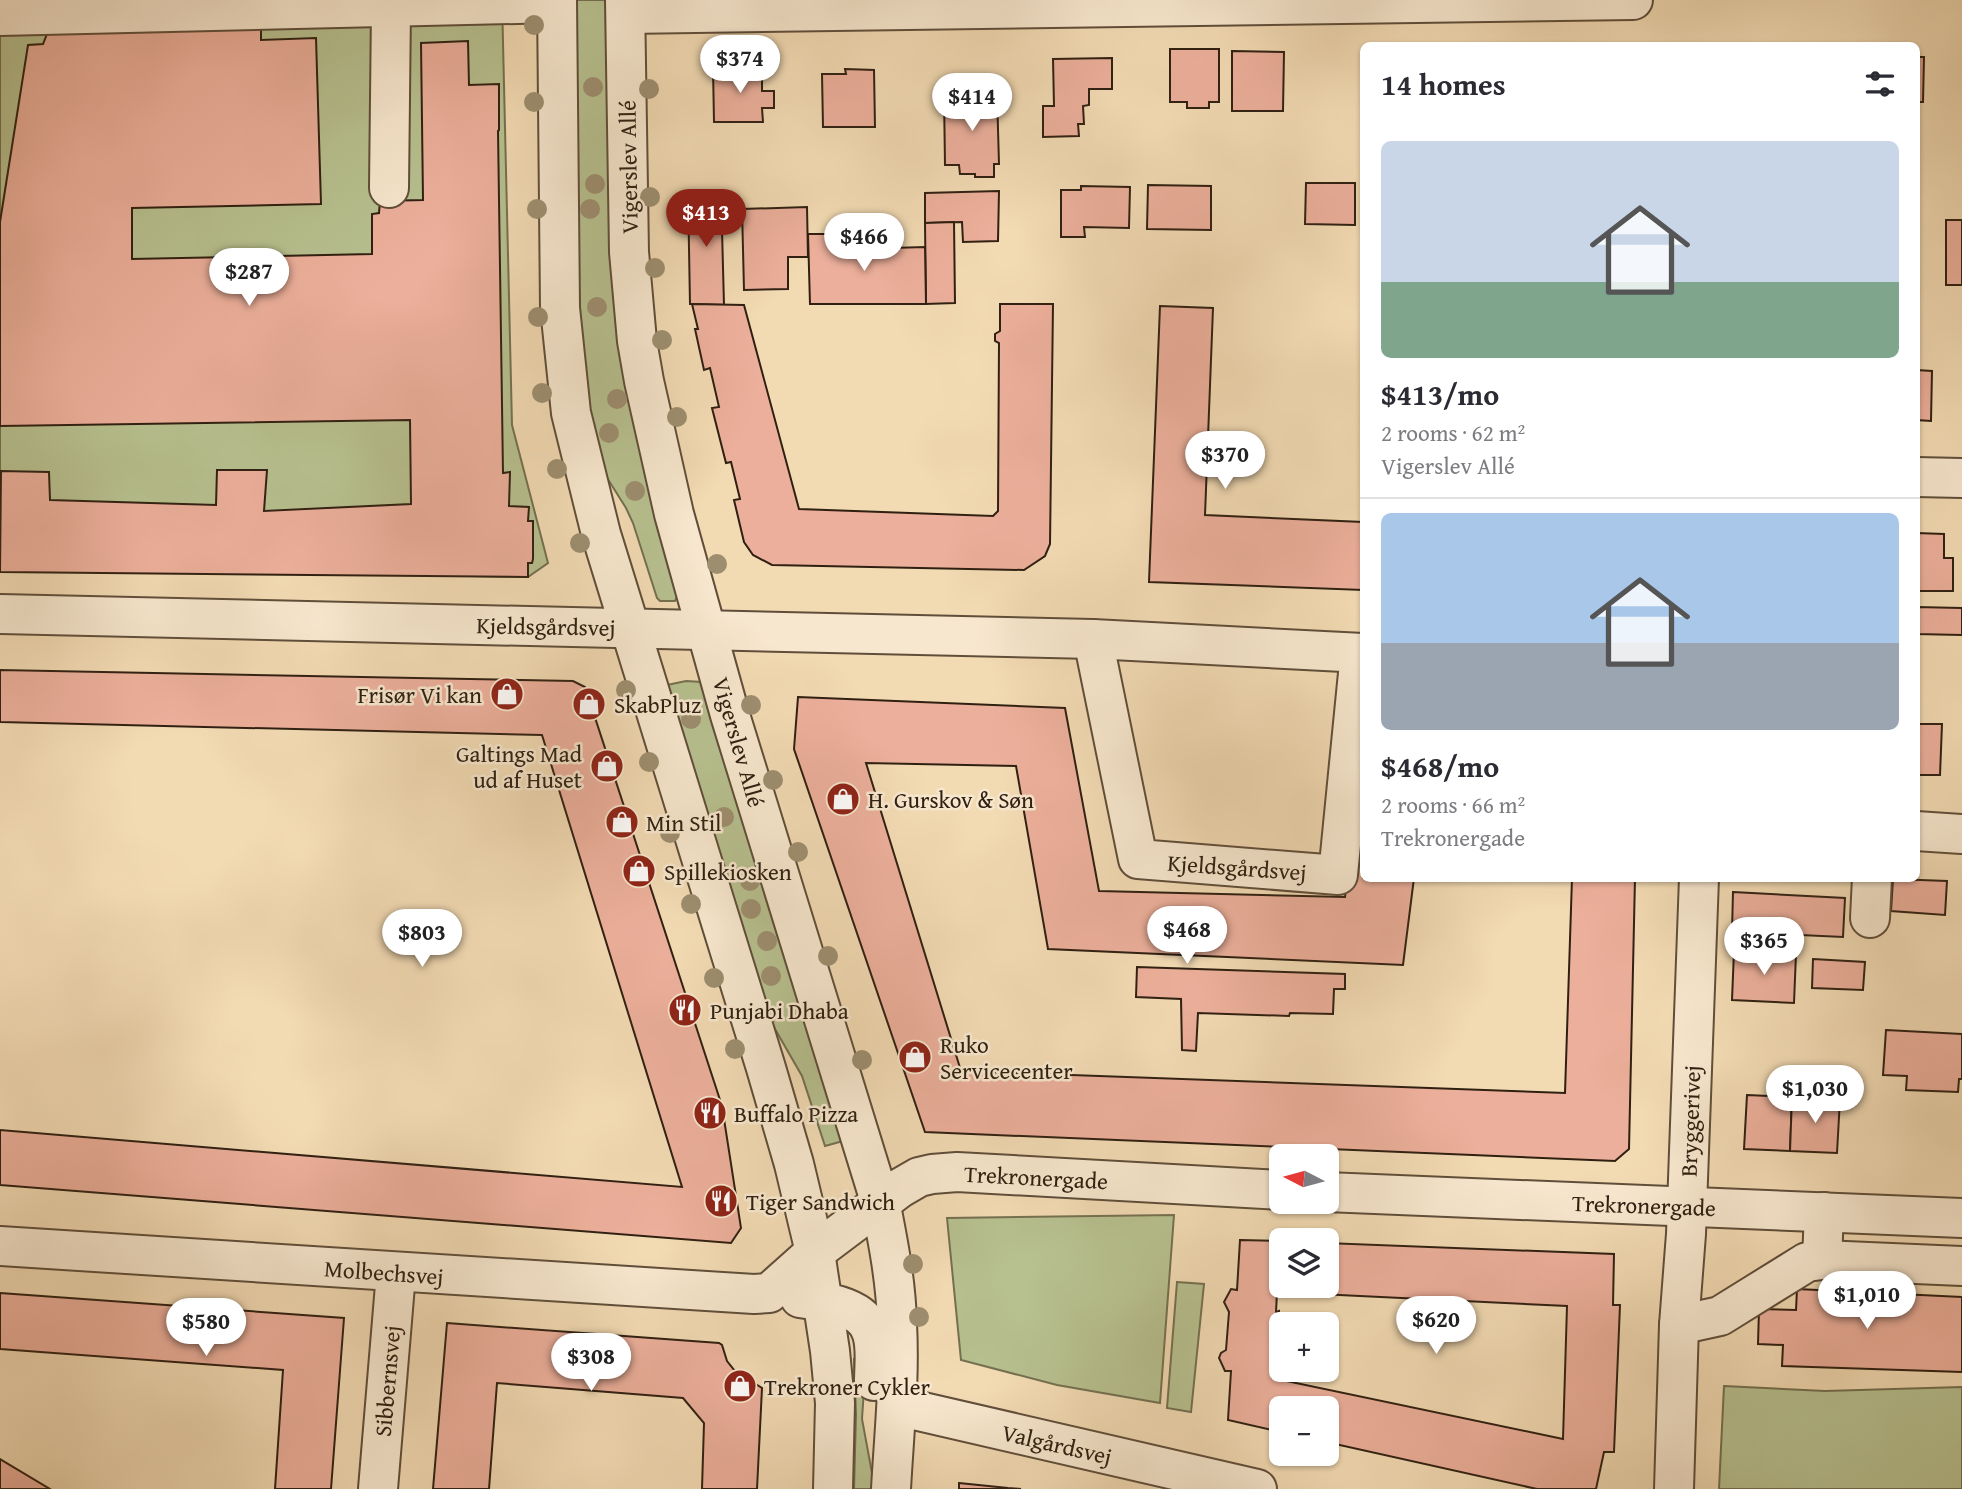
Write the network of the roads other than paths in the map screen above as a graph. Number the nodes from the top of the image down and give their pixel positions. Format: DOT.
graph roads {
  1 [pos="1633,0"];
  2 [pos="1516,1"];
  3 [pos="557,2"];
  4 [pos="391,7"];
  5 [pos="626,7"];
  6 [pos="0,16"];
  7 [pos="389,188"];
  8 [pos="1920,477"];
  9 [pos="1962,478"];
  10 [pos="0,614"];
  11 [pos="631,628"];
  12 [pos="706,630"];
  13 [pos="1093,639"];
  14 [pos="1360,653"];
  15 [pos="1360,663"];
  16 [pos="1920,831"];
  17 [pos="1962,834"];
  18 [pos="1699,882"];
  19 [pos="1872,882"];
  20 [pos="1870,918"];
  21 [pos="1269,1189"];
  22 [pos="1339,1193"];
  23 [pos="880,1201"];
  24 [pos="1688,1207"];
  25 [pos="1824,1212"];
  26 [pos="1962,1218"];
  27 [pos="0,1246"];
  28 [pos="815,1252"];
  29 [pos="1822,1259"];
  30 [pos="1962,1266"];
  31 [pos="396,1273"];
  32 [pos="769,1293"];
  33 [pos="823,1302"];
  34 [pos="1679,1325"];
  35 [pos="897,1406"];
  36 [pos="891,1482"];
  37 [pos="378,1489"];
  38 [pos="833,1489"];
  39 [pos="1257,1489"];
  40 [pos="1674,1489"];
  1 -- 2 [label="street"];
  2 -- 5 [label="street"];
  3 -- 4 [label="street"];
  3 -- 11 [label="street"];
  4 -- 6 [label="street"];
  4 -- 7 [label="street"];
  5 -- 12 [label="street, Vigerslev Allé"];
  8 -- 9 [label="street"];
  10 -- 11 [label="street, Kjeldsgårdsvej"];
  11 -- 12 [label="street, Kjeldsgårdsvej"];
  11 -- 28 [label="street"];
  12 -- 13 [label="street, Kjeldsgårdsvej"];
  12 -- 23 [label="street, Vigerslev Allé"];
  13 -- 14 [label="street, Kjeldsgårdsvej"];
  13 -- 15 [label="street, Kjeldsgårdsvej"];
  16 -- 17 [label="street"];
  18 -- 24 [label="street, Bryggerivej"];
  19 -- 20 [label="street"];
  21 -- 23 [label="street, Trekronergade"];
  22 -- 24 [label="street, Trekronergade"];
  23 -- 28 [label="street, Trekronergade"];
  23 -- 35 [label="street, Vigerslev Allé"];
  24 -- 25 [label="street, Trekronergade"];
  24 -- 34 [label="street, Bryggerivej"];
  25 -- 26 [label="street, Trekronergade"];
  25 -- 29 [label="street"];
  27 -- 31 [label="street, Molbechsvej"];
  28 -- 32 [label="street"];
  28 -- 33 [label="street"];
  29 -- 30 [label="street"];
  29 -- 34 [label="street"];
  31 -- 32 [label="street, Molbechsvej"];
  31 -- 37 [label="street, Sibbernsvej"];
  32 -- 33 [label="street, Molbechsvej"];
  33 -- 36 [label="street, Vigerslev Allé"];
  33 -- 38 [label="street"];
  34 -- 40 [label="street, Bryggerivej"];
  35 -- 36 [label="street, Vigerslev Allé"];
  35 -- 39 [label="street, Valgårdsvej"];
}
